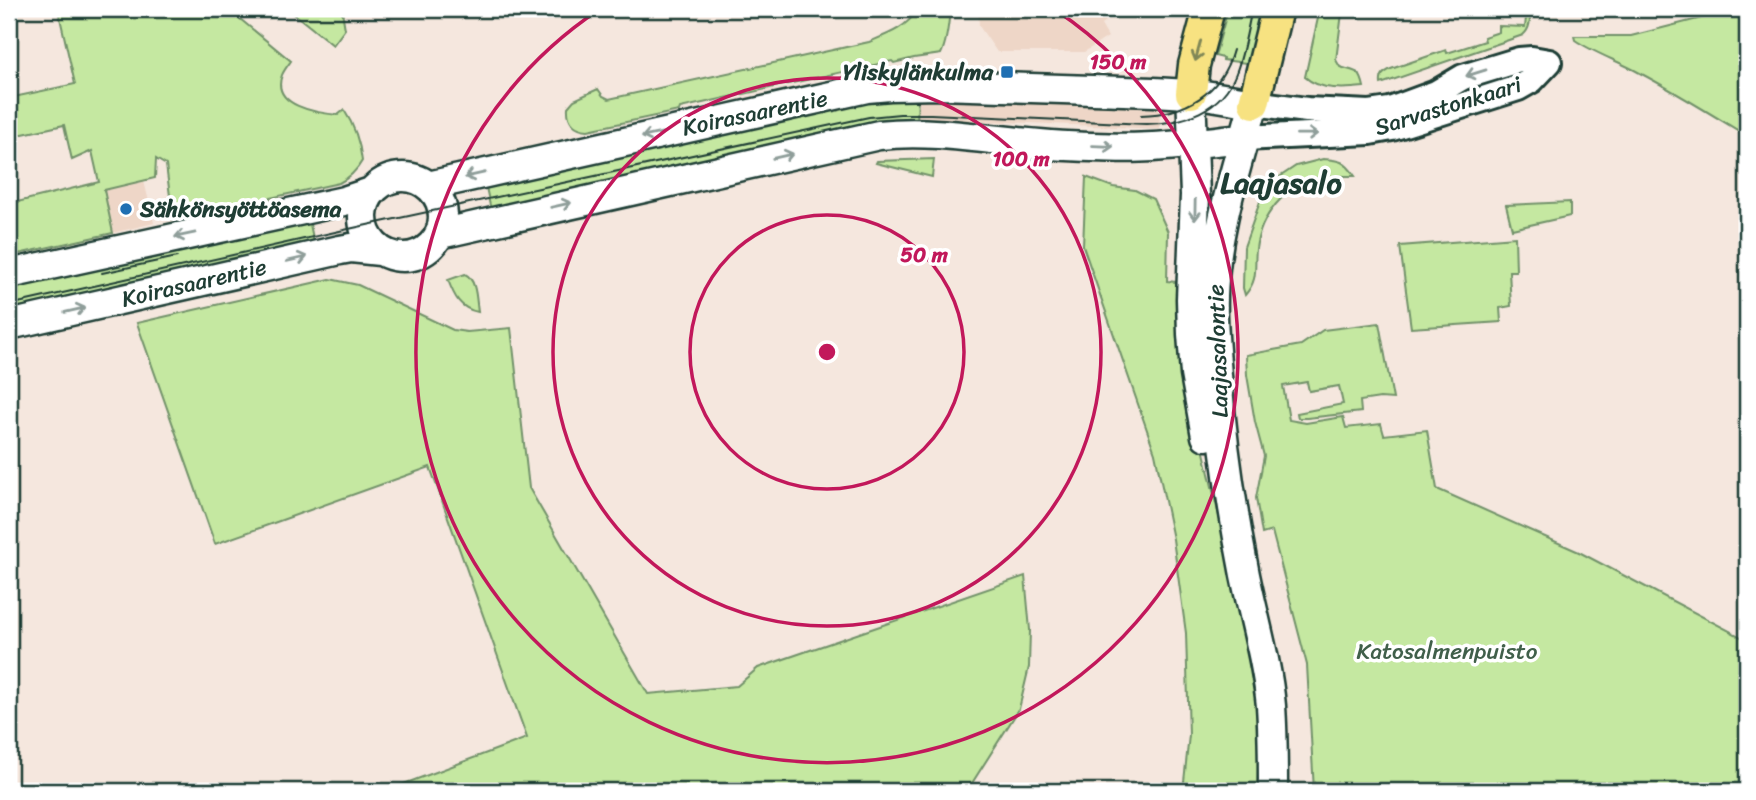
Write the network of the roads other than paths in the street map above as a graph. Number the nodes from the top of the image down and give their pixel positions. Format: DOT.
graph roads {
  1 [pos="1209,9"];
  2 [pos="1277,9"];
  3 [pos="1191,93"];
  4 [pos="1254,103"];
  5 [pos="1244,138"];
  6 [pos="1193,142"];
  7 [pos="428,186"];
  8 [pos="371,192"];
  9 [pos="440,234"];
  10 [pos="380,251"];
  11 [pos="9,274"];
  12 [pos="9,325"];
  13 [pos="1245,574"];
  14 [pos="1273,791"];
  1 -- 3 [label="main road, Laajasalontie, one-way"];
  2 -- 4 [label="main road, Laajasalontie"];
  3 -- 4 [label="main road, Koirasaarentie"];
  3 -- 6 [label="main road, Laajasalontie"];
  3 -- 7 [label="main road, Koirasaarentie, one-way"];
  4 -- 5 [label="main road, Laajasalontie"];
  5 -- 4 [label="street, Sarvastonkaari, one-way"];
  5 -- 6 [label="main road, Koirasaarentie"];
  5 -- 13 [label="main road, Laajasalontie"];
  9 -- 6 [label="main road, Koirasaarentie, one-way"];
  6 -- 13 [label="main road, Laajasalontie, one-way"];
  7 -- 8 [label="main road"];
  7 -- 9 [label="main road"];
  8 -- 10 [label="main road"];
  8 -- 11 [label="main road, Koirasaarentie, one-way"];
  9 -- 10 [label="main road"];
  12 -- 10 [label="main road, Koirasaarentie, one-way"];
  13 -- 14 [label="main road, Laajasalontie"];
}
